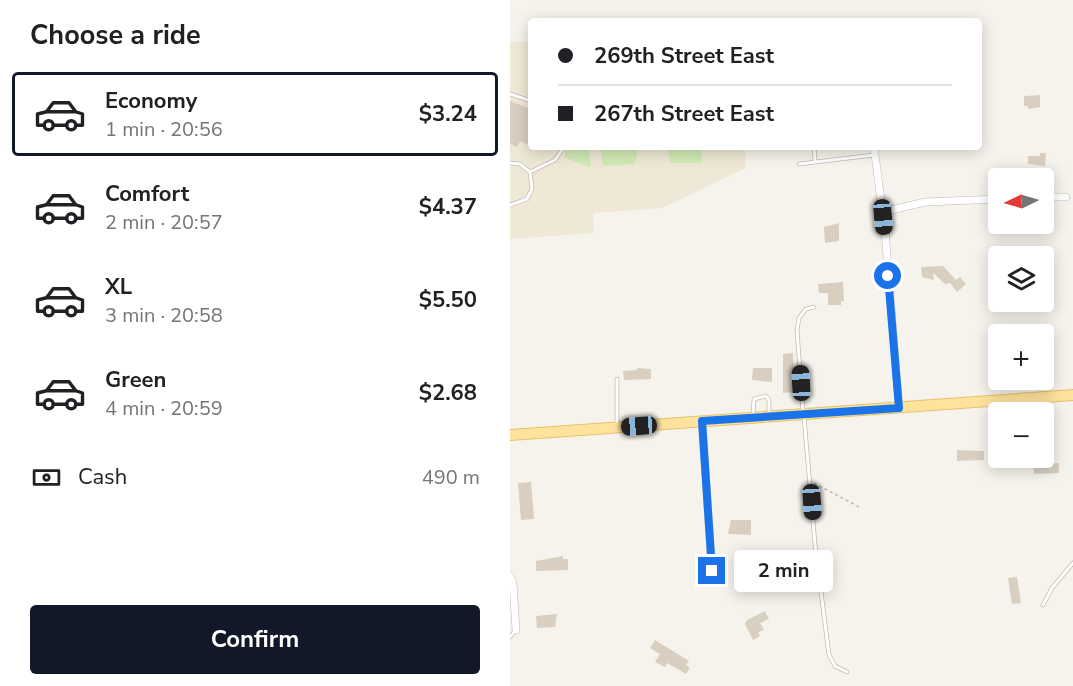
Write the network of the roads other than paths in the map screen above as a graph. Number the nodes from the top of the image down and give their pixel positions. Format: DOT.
graph roads {
  1 [pos="510,94"];
  2 [pos="528,100"];
  3 [pos="562,150"];
  4 [pos="814,150"];
  5 [pos="875,151"];
  6 [pos="814,160"];
  7 [pos="510,163"];
  8 [pos="799,164"];
  9 [pos="530,172"];
  10 [pos="1054,197"];
  11 [pos="1066,197"];
  12 [pos="988,199"];
  13 [pos="510,205"];
  14 [pos="883,212"];
  15 [pos="814,307"];
  16 [pos="617,379"];
  17 [pos="1073,395"];
  18 [pos="899,408"];
  19 [pos="804,415"];
  20 [pos="769,417"];
  21 [pos="753,418"];
  22 [pos="702,421"];
  23 [pos="617,427"];
  24 [pos="510,435"];
  25 [pos="1073,563"];
  26 [pos="712,571"];
  27 [pos="510,576"];
  28 [pos="1043,605"];
  29 [pos="516,630"];
  30 [pos="510,637"];
  31 [pos="847,672"];
  1 -- 2 [label="lane"];
  3 -- 9 [label="lane"];
  4 -- 6 [label="lane"];
  5 -- 6 [label="lane"];
  5 -- 14 [label="street"];
  6 -- 8 [label="lane"];
  7 -- 9 [label="lane"];
  9 -- 13 [label="lane"];
  10 -- 11 [label="street"];
  12 -- 14 [label="street"];
  14 -- 18 [label="street"];
  15 -- 19 [label="lane"];
  16 -- 23 [label="lane"];
  17 -- 18 [label="main road"];
  18 -- 19 [label="main road"];
  19 -- 20 [label="main road"];
  19 -- 31 [label="lane"];
  20 -- 21 [label="main road"];
  20 -- 21 [label="lane"];
  21 -- 22 [label="main road"];
  22 -- 23 [label="main road"];
  22 -- 26 [label="street"];
  23 -- 24 [label="main road"];
  25 -- 28 [label="lane"];
  27 -- 29 [label="street"];
  29 -- 30 [label="lane"];
}
